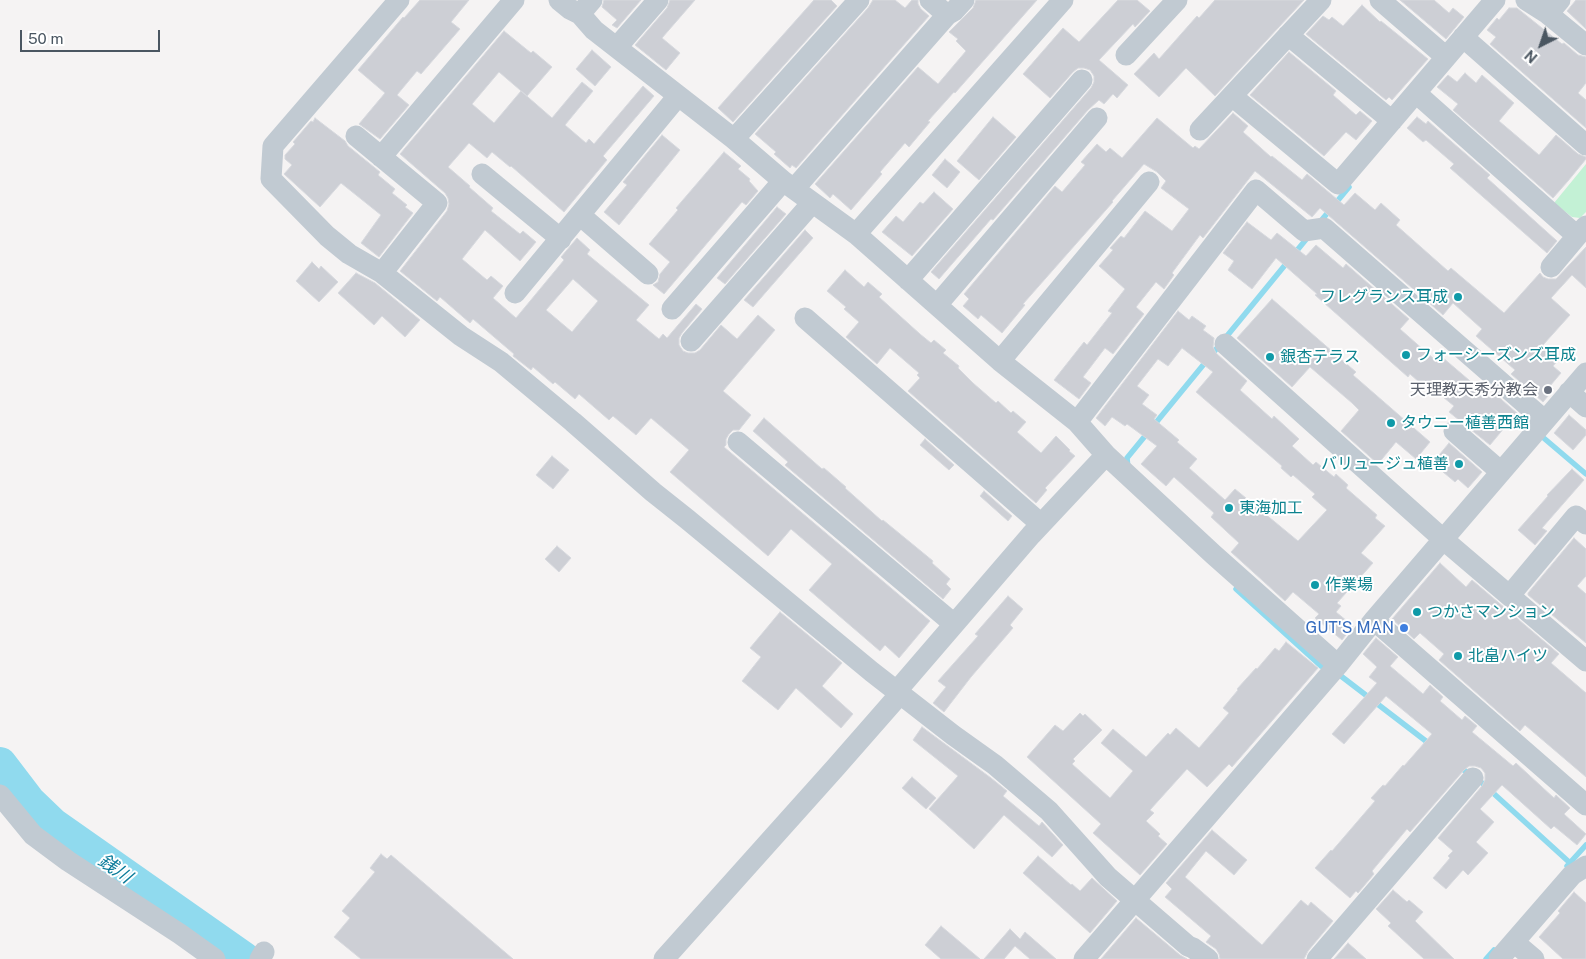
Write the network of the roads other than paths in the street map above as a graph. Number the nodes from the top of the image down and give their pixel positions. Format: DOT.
graph roads {
  1 [pos="399,0"];
  2 [pos="514,0"];
  3 [pos="559,0"];
  4 [pos="658,0"];
  5 [pos="859,0"];
  6 [pos="930,0"];
  7 [pos="964,0"];
  8 [pos="1177,0"];
  9 [pos="1321,0"];
  10 [pos="1380,0"];
  11 [pos="1495,0"];
  12 [pos="1526,0"];
  13 [pos="1057,2"];
  14 [pos="586,7"];
  15 [pos="1554,7"];
  16 [pos="947,15"];
  17 [pos="1288,35"];
  18 [pos="1463,37"];
  19 [pos="1586,45"];
  20 [pos="616,48"];
  21 [pos="1126,54"];
  22 [pos="1446,57"];
  23 [pos="1082,80"];
  24 [pos="1416,93"];
  25 [pos="678,96"];
  26 [pos="1232,96"];
  27 [pos="1097,118"];
  28 [pos="1392,121"];
  29 [pos="1200,130"];
  30 [pos="356,136"];
  31 [pos="734,139"];
  32 [pos="1586,145"];
  33 [pos="381,157"];
  34 [pos="482,174"];
  35 [pos="1149,182"];
  36 [pos="789,185"];
  37 [pos="812,203"];
  38 [pos="580,214"];
  39 [pos="1581,231"];
  40 [pos="856,234"];
  41 [pos="561,238"];
  42 [pos="1551,267"];
  43 [pos="382,273"];
  44 [pos="648,274"];
  45 [pos="908,280"];
  46 [pos="515,293"];
  47 [pos="937,305"];
  48 [pos="672,310"];
  49 [pos="805,318"];
  50 [pos="691,341"];
  51 [pos="1225,344"];
  52 [pos="1000,361"];
  53 [pos="1586,373"];
  54 [pos="1569,392"];
  55 [pos="1586,407"];
  56 [pos="1544,420"];
  57 [pos="1077,422"];
  58 [pos="1454,431"];
  59 [pos="738,442"];
  60 [pos="1106,455"];
  61 [pos="1501,472"];
  62 [pos="1041,524"];
  63 [pos="1586,524"];
  64 [pos="1444,540"];
  65 [pos="1510,595"];
  66 [pos="1374,620"];
  67 [pos="954,624"];
  68 [pos="1586,661"];
  69 [pos="1338,665"];
  70 [pos="900,694"];
  71 [pos="1474,778"];
  72 [pos="0,795"];
  73 [pos="1586,805"];
  74 [pos="1585,867"];
  75 [pos="1135,900"];
  76 [pos="1514,942"];
  77 [pos="215,959"];
  78 [pos="664,959"];
  79 [pos="1084,959"];
  80 [pos="1208,959"];
  81 [pos="1318,959"];
  82 [pos="1499,959"];
  83 [pos="1534,959"];
  1 -- 43 [label="street"];
  2 -- 33 [label="street"];
  3 -- 14 [label="street"];
  4 -- 20 [label="street"];
  5 -- 31 [label="street"];
  6 -- 16 [label="street"];
  7 -- 16 [label="street"];
  8 -- 21 [label="street"];
  9 -- 17 [label="street"];
  10 -- 22 [label="street"];
  11 -- 18 [label="street"];
  12 -- 15 [label="street"];
  13 -- 40 [label="street"];
  14 -- 20 [label="street"];
  15 -- 19 [label="street"];
  16 -- 36 [label="street"];
  17 -- 26 [label="street"];
  17 -- 28 [label="street"];
  18 -- 22 [label="street"];
  18 -- 32 [label="street"];
  20 -- 25 [label="street"];
  22 -- 24 [label="street"];
  23 -- 45 [label="street"];
  24 -- 28 [label="street"];
  24 -- 39 [label="street"];
  25 -- 31 [label="street"];
  25 -- 38 [label="street"];
  26 -- 28 [label="street"];
  26 -- 29 [label="street"];
  27 -- 47 [label="street"];
  30 -- 33 [label="street"];
  31 -- 36 [label="street"];
  33 -- 43 [label="street"];
  34 -- 41 [label="street"];
  35 -- 52 [label="street"];
  36 -- 37 [label="street"];
  36 -- 48 [label="street"];
  37 -- 40 [label="street"];
  37 -- 50 [label="street"];
  38 -- 41 [label="street"];
  38 -- 44 [label="street"];
  39 -- 42 [label="street"];
  40 -- 45 [label="street"];
  41 -- 46 [label="street"];
  43 -- 70 [label="street"];
  45 -- 47 [label="street"];
  47 -- 52 [label="street"];
  49 -- 62 [label="street"];
  51 -- 64 [label="street"];
  52 -- 57 [label="street"];
  53 -- 54 [label="street"];
  54 -- 55 [label="street"];
  54 -- 56 [label="street"];
  56 -- 57 [label="street"];
  56 -- 61 [label="street"];
  57 -- 60 [label="street"];
  58 -- 61 [label="street"];
  59 -- 67 [label="street"];
  60 -- 62 [label="street"];
  60 -- 69 [label="street"];
  61 -- 64 [label="street"];
  62 -- 67 [label="street"];
  63 -- 65 [label="street"];
  64 -- 65 [label="street"];
  64 -- 66 [label="street"];
  65 -- 68 [label="street"];
  66 -- 69 [label="street"];
  66 -- 73 [label="street"];
  67 -- 70 [label="street"];
  69 -- 75 [label="street"];
  70 -- 75 [label="street"];
  70 -- 78 [label="street"];
  71 -- 81 [label="street"];
  72 -- 77 [label="street"];
  74 -- 76 [label="street"];
  75 -- 79 [label="street"];
  75 -- 80 [label="street"];
  76 -- 82 [label="street"];
  76 -- 83 [label="street"];
}
